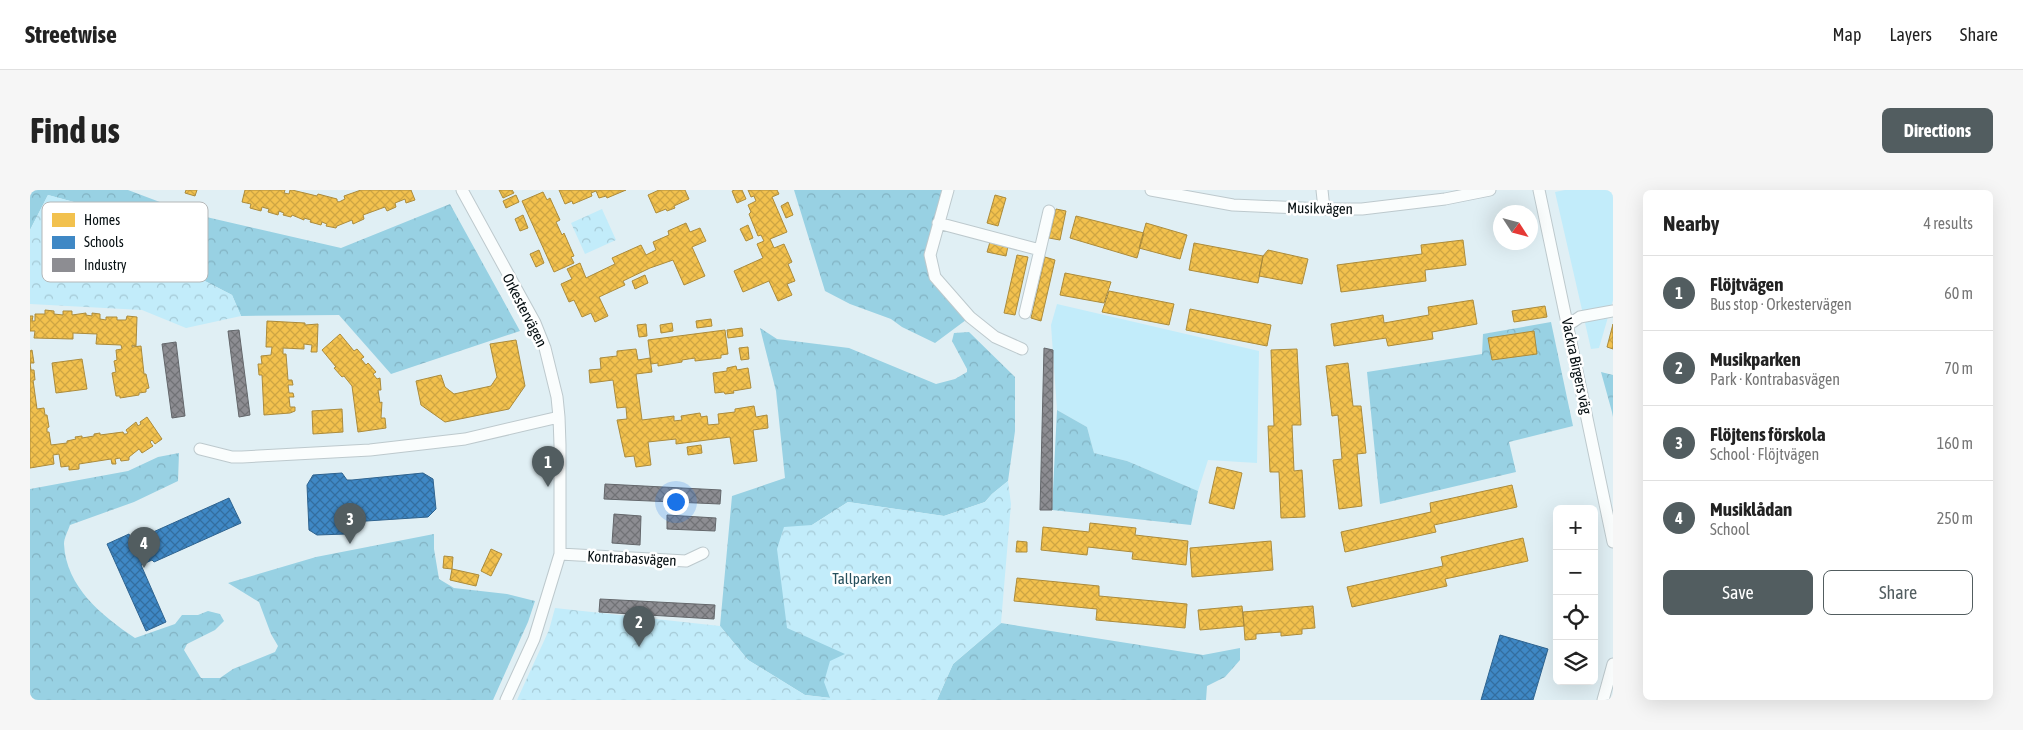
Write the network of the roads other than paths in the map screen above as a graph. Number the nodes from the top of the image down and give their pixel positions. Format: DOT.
graph roads {
  1 [pos="462,190"];
  2 [pos="948,190"];
  3 [pos="1151,190"];
  4 [pos="1322,190"];
  5 [pos="1490,190"];
  6 [pos="1540,190"];
  7 [pos="1324,209"];
  8 [pos="1049,211"];
  9 [pos="938,223"];
  10 [pos="1040,250"];
  11 [pos="1613,311"];
  12 [pos="1025,313"];
  13 [pos="1568,325"];
  14 [pos="1022,350"];
  15 [pos="559,418"];
  16 [pos="200,449"];
  17 [pos="1613,542"];
  18 [pos="703,553"];
  19 [pos="560,554"];
  20 [pos="1613,664"];
  21 [pos="506,700"];
  22 [pos="1603,700"];
  1 -- 15 [label="street, Orkestervägen"];
  2 -- 9 [label="street"];
  3 -- 7 [label="street, Musikvägen"];
  4 -- 7 [label="street"];
  5 -- 7 [label="street, Musikvägen"];
  6 -- 13 [label="street, Vackra Birgers väg"];
  8 -- 10 [label="street"];
  9 -- 10 [label="street"];
  9 -- 14 [label="street"];
  10 -- 12 [label="street"];
  11 -- 13 [label="street"];
  13 -- 17 [label="street, Vackra Birgers väg"];
  15 -- 16 [label="street"];
  15 -- 19 [label="street, Orkestervägen"];
  18 -- 19 [label="street, Kontrabasvägen"];
  19 -- 21 [label="street, Orkestervägen"];
  20 -- 22 [label="street"];
}
